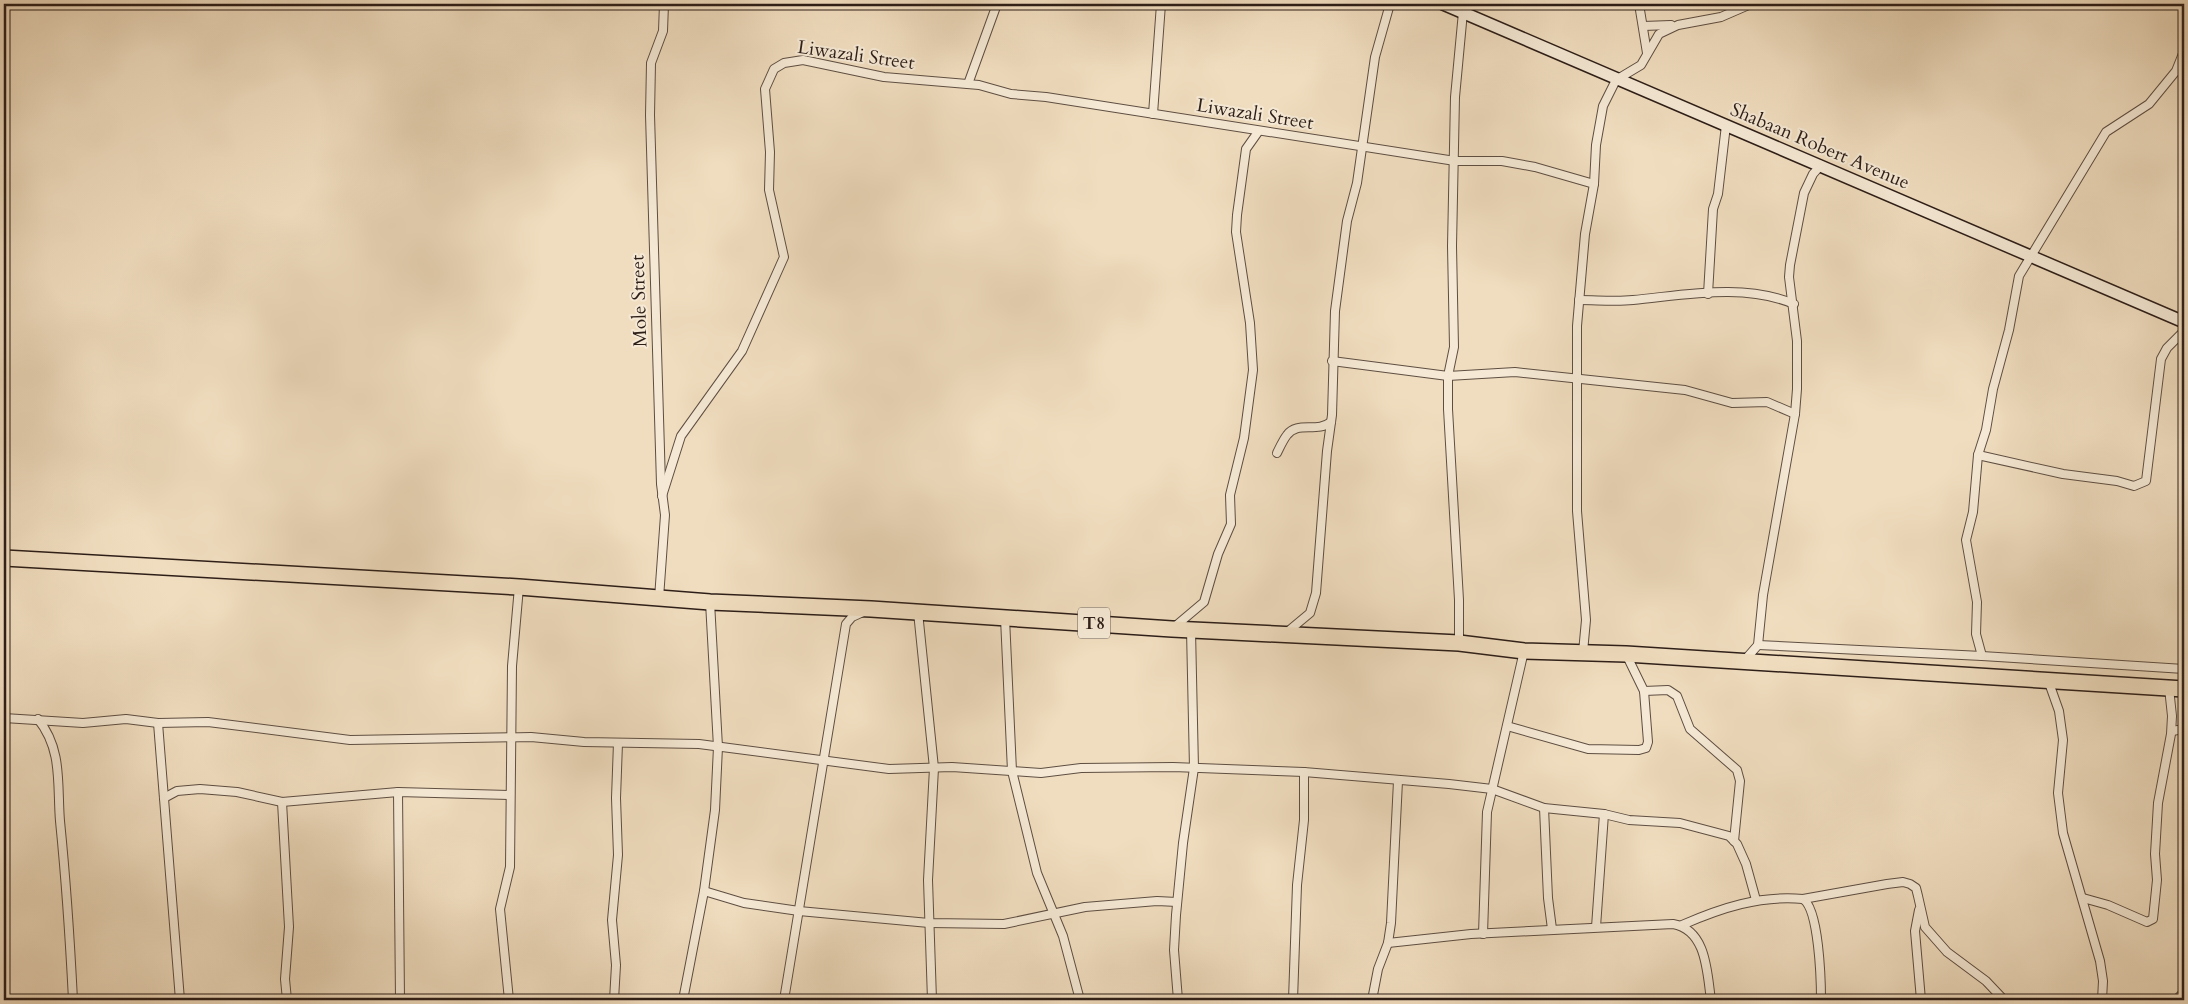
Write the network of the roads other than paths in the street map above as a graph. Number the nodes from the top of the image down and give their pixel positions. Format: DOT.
graph roads {
  1 [pos="664,4"];
  2 [pos="997,4"];
  3 [pos="1161,4"];
  4 [pos="1390,4"];
  5 [pos="1442,4"];
  6 [pos="1639,4"];
  7 [pos="1751,4"];
  8 [pos="1463,12"];
  9 [pos="1678,25"];
  10 [pos="1643,26"];
  11 [pos="2184,51"];
  12 [pos="1647,53"];
  13 [pos="2182,63"];
  14 [pos="1616,80"];
  15 [pos="968,84"];
  16 [pos="1153,114"];
  17 [pos="1726,125"];
  18 [pos="1258,132"];
  19 [pos="1362,146"];
  20 [pos="1455,161"];
  21 [pos="1821,165"];
  22 [pos="1594,184"];
  23 [pos="2031,255"];
  24 [pos="1708,294"];
  25 [pos="1579,300"];
  26 [pos="1794,304"];
  27 [pos="2184,322"];
  28 [pos="2184,331"];
  29 [pos="1332,362"];
  30 [pos="1448,376"];
  31 [pos="1577,379"];
  32 [pos="1795,414"];
  33 [pos="1331,422"];
  34 [pos="1277,453"];
  35 [pos="1978,455"];
  36 [pos="662,496"];
  37 [pos="4,558"];
  38 [pos="519,587"];
  39 [pos="659,598"];
  40 [pos="710,602"];
  41 [pos="871,608"];
  42 [pos="918,612"];
  43 [pos="1005,618"];
  44 [pos="1172,629"];
  45 [pos="1191,630"];
  46 [pos="1282,635"];
  47 [pos="1459,643"];
  48 [pos="1758,645"];
  49 [pos="1524,651"];
  50 [pos="1584,652"];
  51 [pos="1626,654"];
  52 [pos="1982,656"];
  53 [pos="1744,661"];
  54 [pos="2184,669"];
  55 [pos="2048,680"];
  56 [pos="2177,688"];
  57 [pos="1644,691"];
  58 [pos="4,718"];
  59 [pos="38,719"];
  60 [pos="158,723"];
  61 [pos="1507,726"];
  62 [pos="2184,729"];
  63 [pos="2172,731"];
  64 [pos="512,737"];
  65 [pos="618,743"];
  66 [pos="718,747"];
  67 [pos="822,762"];
  68 [pos="934,768"];
  69 [pos="1194,768"];
  70 [pos="1012,771"];
  71 [pos="1304,772"];
  72 [pos="1398,781"];
  73 [pos="1492,789"];
  74 [pos="398,792"];
  75 [pos="509,795"];
  76 [pos="164,798"];
  77 [pos="282,802"];
  78 [pos="1544,808"];
  79 [pos="1604,814"];
  80 [pos="1734,840"];
  81 [pos="704,892"];
  82 [pos="2083,898"];
  83 [pos="1803,899"];
  84 [pos="1756,900"];
  85 [pos="1177,902"];
  86 [pos="1920,907"];
  87 [pos="798,911"];
  88 [pos="1054,915"];
  89 [pos="929,923"];
  90 [pos="1682,925"];
  91 [pos="1596,928"];
  92 [pos="1552,930"];
  93 [pos="1483,934"];
  94 [pos="1388,943"];
  95 [pos="2184,992"];
  96 [pos="73,1000"];
  97 [pos="180,1000"];
  98 [pos="287,1000"];
  99 [pos="400,1000"];
  100 [pos="509,1000"];
  101 [pos="614,1000"];
  102 [pos="683,1000"];
  103 [pos="784,1000"];
  104 [pos="932,1000"];
  105 [pos="1080,1000"];
  106 [pos="1178,1000"];
  107 [pos="1293,1000"];
  108 [pos="1372,1000"];
  109 [pos="1711,1000"];
  110 [pos="1821,1000"];
  111 [pos="1921,1000"];
  112 [pos="2004,1000"];
  113 [pos="2102,1000"];
  114 [pos="2176,1000"];
  1 -- 36 [label="street, Mole Street"];
  2 -- 15 [label="street"];
  3 -- 16 [label="street"];
  4 -- 19 [label="street"];
  5 -- 8 [label="street, Shabaan Robert Avenue"];
  6 -- 10 [label="street"];
  7 -- 9 [label="street"];
  8 -- 14 [label="street, Shabaan Robert Avenue"];
  8 -- 20 [label="street"];
  9 -- 10 [label="street"];
  9 -- 12 [label="street"];
  10 -- 12 [label="street"];
  11 -- 13 [label="street"];
  12 -- 14 [label="street"];
  13 -- 23 [label="street"];
  14 -- 17 [label="street, Shabaan Robert Avenue"];
  14 -- 22 [label="street"];
  15 -- 16 [label="street, Liwazali Street"];
  15 -- 36 [label="street, Liwazali Street"];
  16 -- 18 [label="street, Liwazali Street"];
  17 -- 21 [label="street, Shabaan Robert Avenue"];
  17 -- 24 [label="street"];
  18 -- 19 [label="street, Liwazali Street"];
  18 -- 44 [label="street"];
  19 -- 20 [label="street, Liwazali Street"];
  19 -- 29 [label="street"];
  20 -- 22 [label="street, Liwazali Street"];
  20 -- 30 [label="street"];
  21 -- 23 [label="street, Shabaan Robert Avenue"];
  21 -- 26 [label="street"];
  22 -- 25 [label="street"];
  23 -- 27 [label="street, Shabaan Robert Avenue"];
  23 -- 35 [label="street"];
  24 -- 25 [label="street"];
  24 -- 26 [label="street"];
  25 -- 31 [label="street"];
  26 -- 32 [label="street"];
  28 -- 35 [label="street"];
  29 -- 30 [label="street"];
  29 -- 33 [label="street"];
  30 -- 31 [label="street"];
  30 -- 47 [label="street"];
  31 -- 32 [label="street"];
  31 -- 50 [label="street"];
  32 -- 48 [label="street"];
  33 -- 34 [label="street"];
  33 -- 46 [label="street"];
  35 -- 52 [label="street"];
  36 -- 39 [label="street, Mole Street"];
  37 -- 38 [label="highway, T8"];
  38 -- 39 [label="highway, T8"];
  38 -- 64 [label="street"];
  39 -- 40 [label="highway, T8"];
  40 -- 41 [label="highway, T8"];
  40 -- 66 [label="street"];
  41 -- 42 [label="highway, T8"];
  41 -- 67 [label="street"];
  42 -- 43 [label="highway, T8"];
  42 -- 68 [label="street"];
  43 -- 44 [label="highway, T8"];
  43 -- 70 [label="street"];
  44 -- 45 [label="highway, T8"];
  45 -- 46 [label="highway, T8"];
  45 -- 69 [label="street"];
  46 -- 47 [label="highway, T8"];
  47 -- 49 [label="highway, T8"];
  48 -- 52 [label="street"];
  48 -- 53 [label="street"];
  49 -- 50 [label="highway, T8"];
  49 -- 61 [label="street"];
  50 -- 51 [label="highway, T8"];
  51 -- 53 [label="highway, T8"];
  51 -- 57 [label="street"];
  52 -- 54 [label="street"];
  53 -- 55 [label="highway, T8"];
  55 -- 56 [label="highway, T8"];
  55 -- 82 [label="street"];
  56 -- 63 [label="street"];
  57 -- 61 [label="street"];
  57 -- 80 [label="street"];
  58 -- 59 [label="street"];
  59 -- 60 [label="street"];
  59 -- 96 [label="street"];
  60 -- 64 [label="street"];
  60 -- 76 [label="street"];
  61 -- 73 [label="street"];
  62 -- 63 [label="street"];
  63 -- 82 [label="street"];
  64 -- 65 [label="street"];
  64 -- 75 [label="street"];
  65 -- 66 [label="street"];
  65 -- 101 [label="street"];
  66 -- 67 [label="street"];
  66 -- 81 [label="street"];
  67 -- 68 [label="street"];
  67 -- 87 [label="street"];
  68 -- 70 [label="street"];
  68 -- 89 [label="street"];
  69 -- 70 [label="street"];
  69 -- 71 [label="street"];
  69 -- 85 [label="street"];
  70 -- 88 [label="street"];
  71 -- 72 [label="street"];
  71 -- 107 [label="street"];
  72 -- 73 [label="street"];
  72 -- 94 [label="street"];
  73 -- 78 [label="street"];
  73 -- 93 [label="street"];
  74 -- 75 [label="street"];
  74 -- 77 [label="street"];
  74 -- 99 [label="street"];
  75 -- 100 [label="street"];
  76 -- 77 [label="street"];
  76 -- 97 [label="street"];
  77 -- 98 [label="street"];
  78 -- 79 [label="street"];
  78 -- 92 [label="street"];
  79 -- 80 [label="street"];
  79 -- 91 [label="street"];
  80 -- 84 [label="street"];
  81 -- 87 [label="street"];
  81 -- 102 [label="street"];
  82 -- 113 [label="street"];
  83 -- 84 [label="street"];
  83 -- 86 [label="street"];
  83 -- 110 [label="street"];
  84 -- 90 [label="street"];
  85 -- 88 [label="street"];
  85 -- 106 [label="street"];
  86 -- 111 [label="street"];
  86 -- 112 [label="street"];
  87 -- 89 [label="street"];
  87 -- 103 [label="street"];
  88 -- 89 [label="street"];
  88 -- 105 [label="street"];
  89 -- 104 [label="street"];
  90 -- 91 [label="street"];
  90 -- 109 [label="street"];
  91 -- 92 [label="street"];
  92 -- 93 [label="street"];
  93 -- 94 [label="street"];
  94 -- 108 [label="street"];
  95 -- 114 [label="street"];
}
